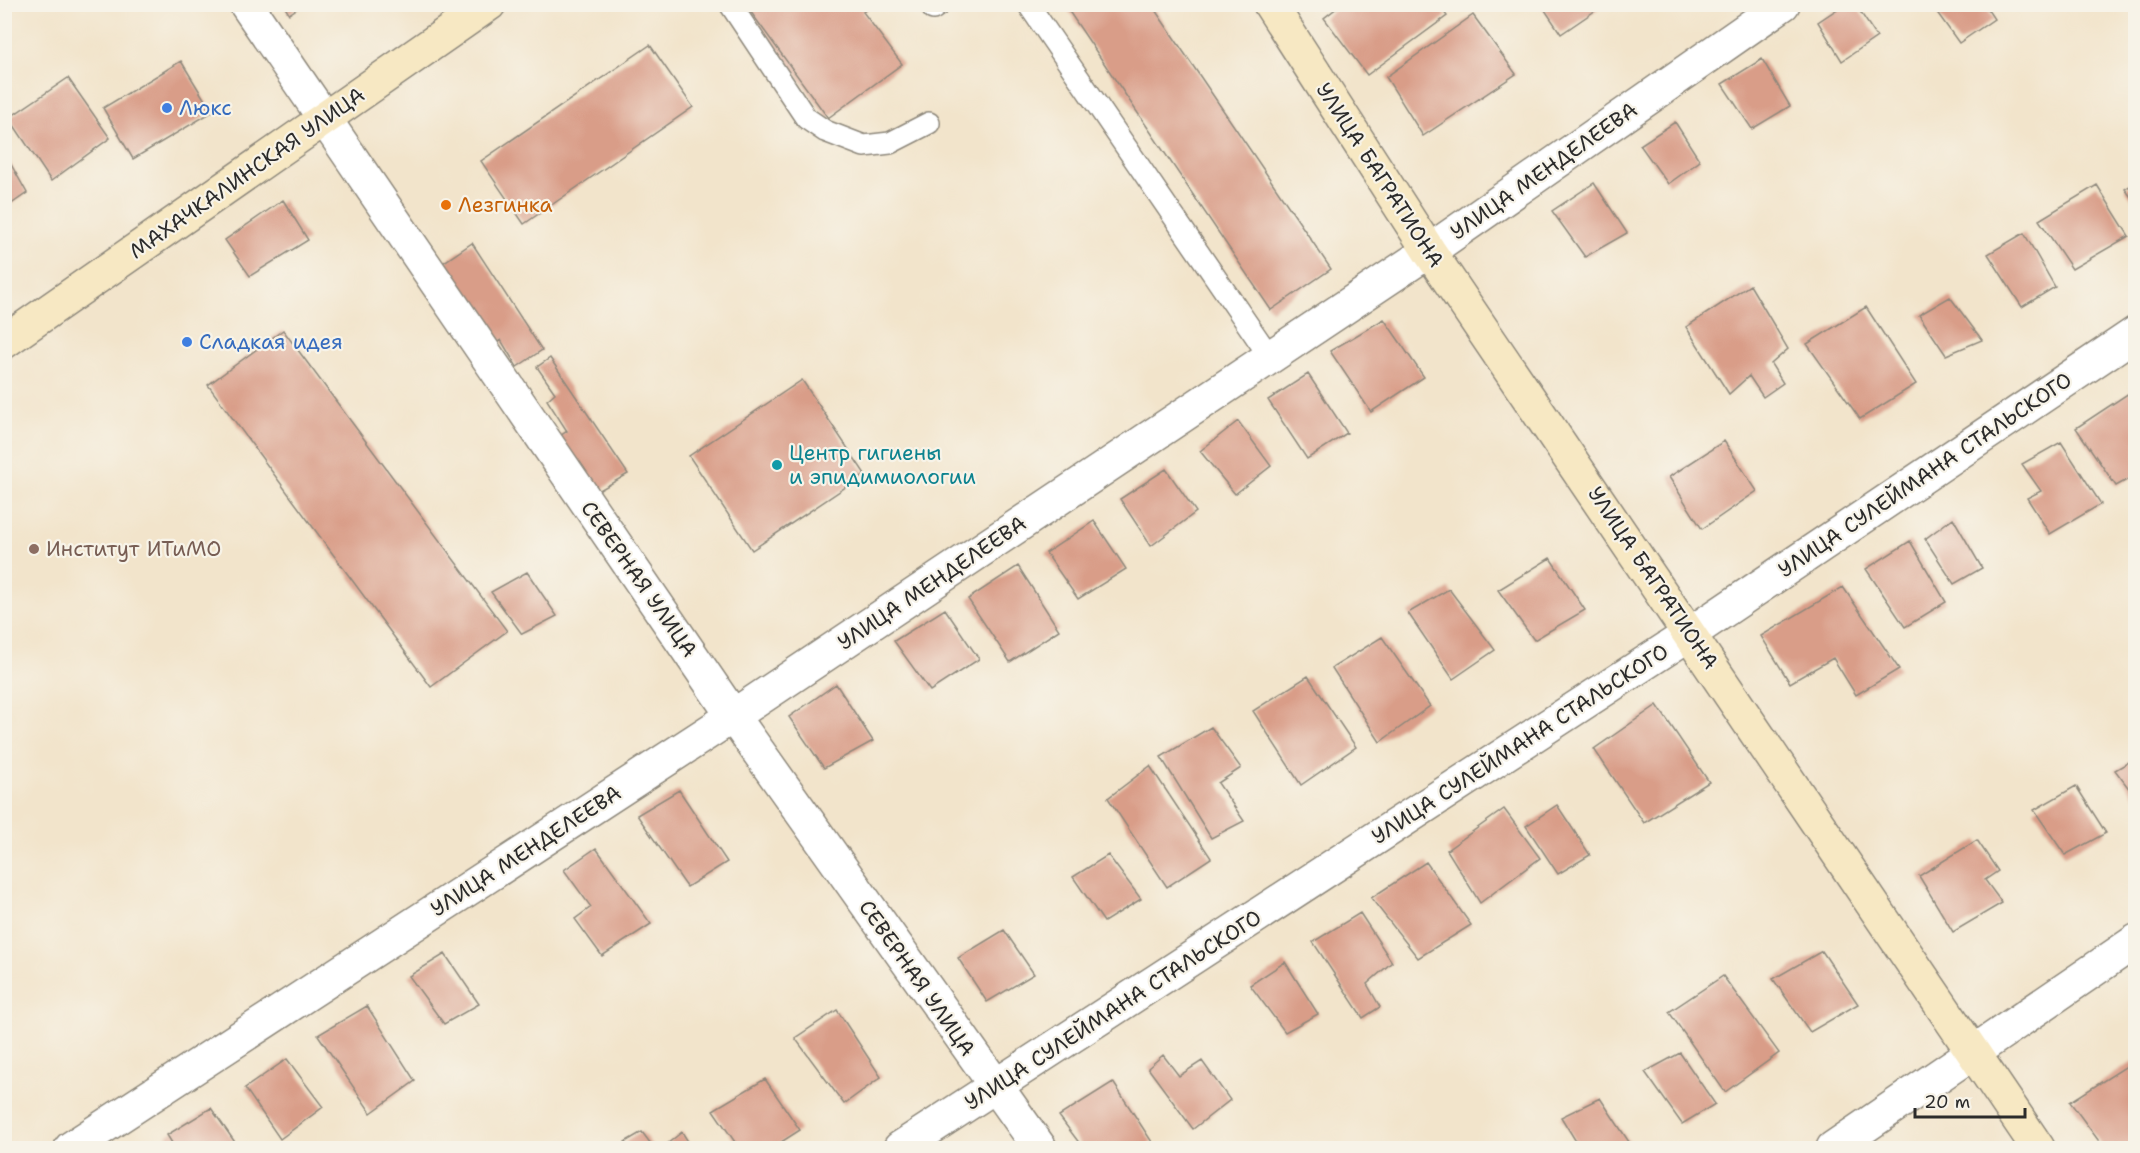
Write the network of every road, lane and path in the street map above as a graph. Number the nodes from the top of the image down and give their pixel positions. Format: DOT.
graph roads {
  1 [pos="246,4"];
  2 [pos="489,4"];
  3 [pos="730,4"];
  4 [pos="1028,4"];
  5 [pos="1270,4"];
  6 [pos="1783,4"];
  7 [pos="322,120"];
  8 [pos="929,123"];
  9 [pos="1429,251"];
  10 [pos="2136,333"];
  11 [pos="4,342"];
  12 [pos="1270,357"];
  13 [pos="1691,633"];
  14 [pos="733,716"];
  15 [pos="2136,940"];
  16 [pos="1973,1050"];
  17 [pos="994,1087"];
  18 [pos="71,1149"];
  19 [pos="900,1149"];
  20 [pos="1040,1149"];
  21 [pos="1833,1149"];
  22 [pos="2038,1149"];
  1 -- 7 [label="street, СЕВЕРНАЯ УЛИЦА"];
  2 -- 7 [label="street, МАХАЧКАЛИНСКАЯ УЛИЦА"];
  3 -- 8 [label="lane"];
  4 -- 12 [label="lane"];
  5 -- 9 [label="street, УЛИЦА БАГРАТИОНА"];
  6 -- 9 [label="street, УЛИЦА МЕНДЕЛЕЕВА"];
  7 -- 11 [label="street, МАХАЧКАЛИНСКАЯ УЛИЦА"];
  7 -- 14 [label="street, СЕВЕРНАЯ УЛИЦА"];
  9 -- 12 [label="street, УЛИЦА МЕНДЕЛЕЕВА"];
  9 -- 13 [label="street, УЛИЦА БАГРАТИОНА"];
  10 -- 13 [label="street, УЛИЦА СУЛЕЙМАНА СТАЛЬСКОГО"];
  12 -- 14 [label="street, УЛИЦА МЕНДЕЛЕЕВА"];
  13 -- 16 [label="street, УЛИЦА БАГРАТИОНА"];
  13 -- 17 [label="street, УЛИЦА СУЛЕЙМАНА СТАЛЬСКОГО"];
  14 -- 17 [label="street, СЕВЕРНАЯ УЛИЦА"];
  14 -- 18 [label="street, УЛИЦА МЕНДЕЛЕЕВА"];
  15 -- 16 [label="street"];
  16 -- 21 [label="street"];
  16 -- 22 [label="street, УЛИЦА БАГРАТИОНА"];
  17 -- 19 [label="street, УЛИЦА СУЛЕЙМАНА СТАЛЬСКОГО"];
  17 -- 20 [label="street, СЕВЕРНАЯ УЛИЦА"];
}
